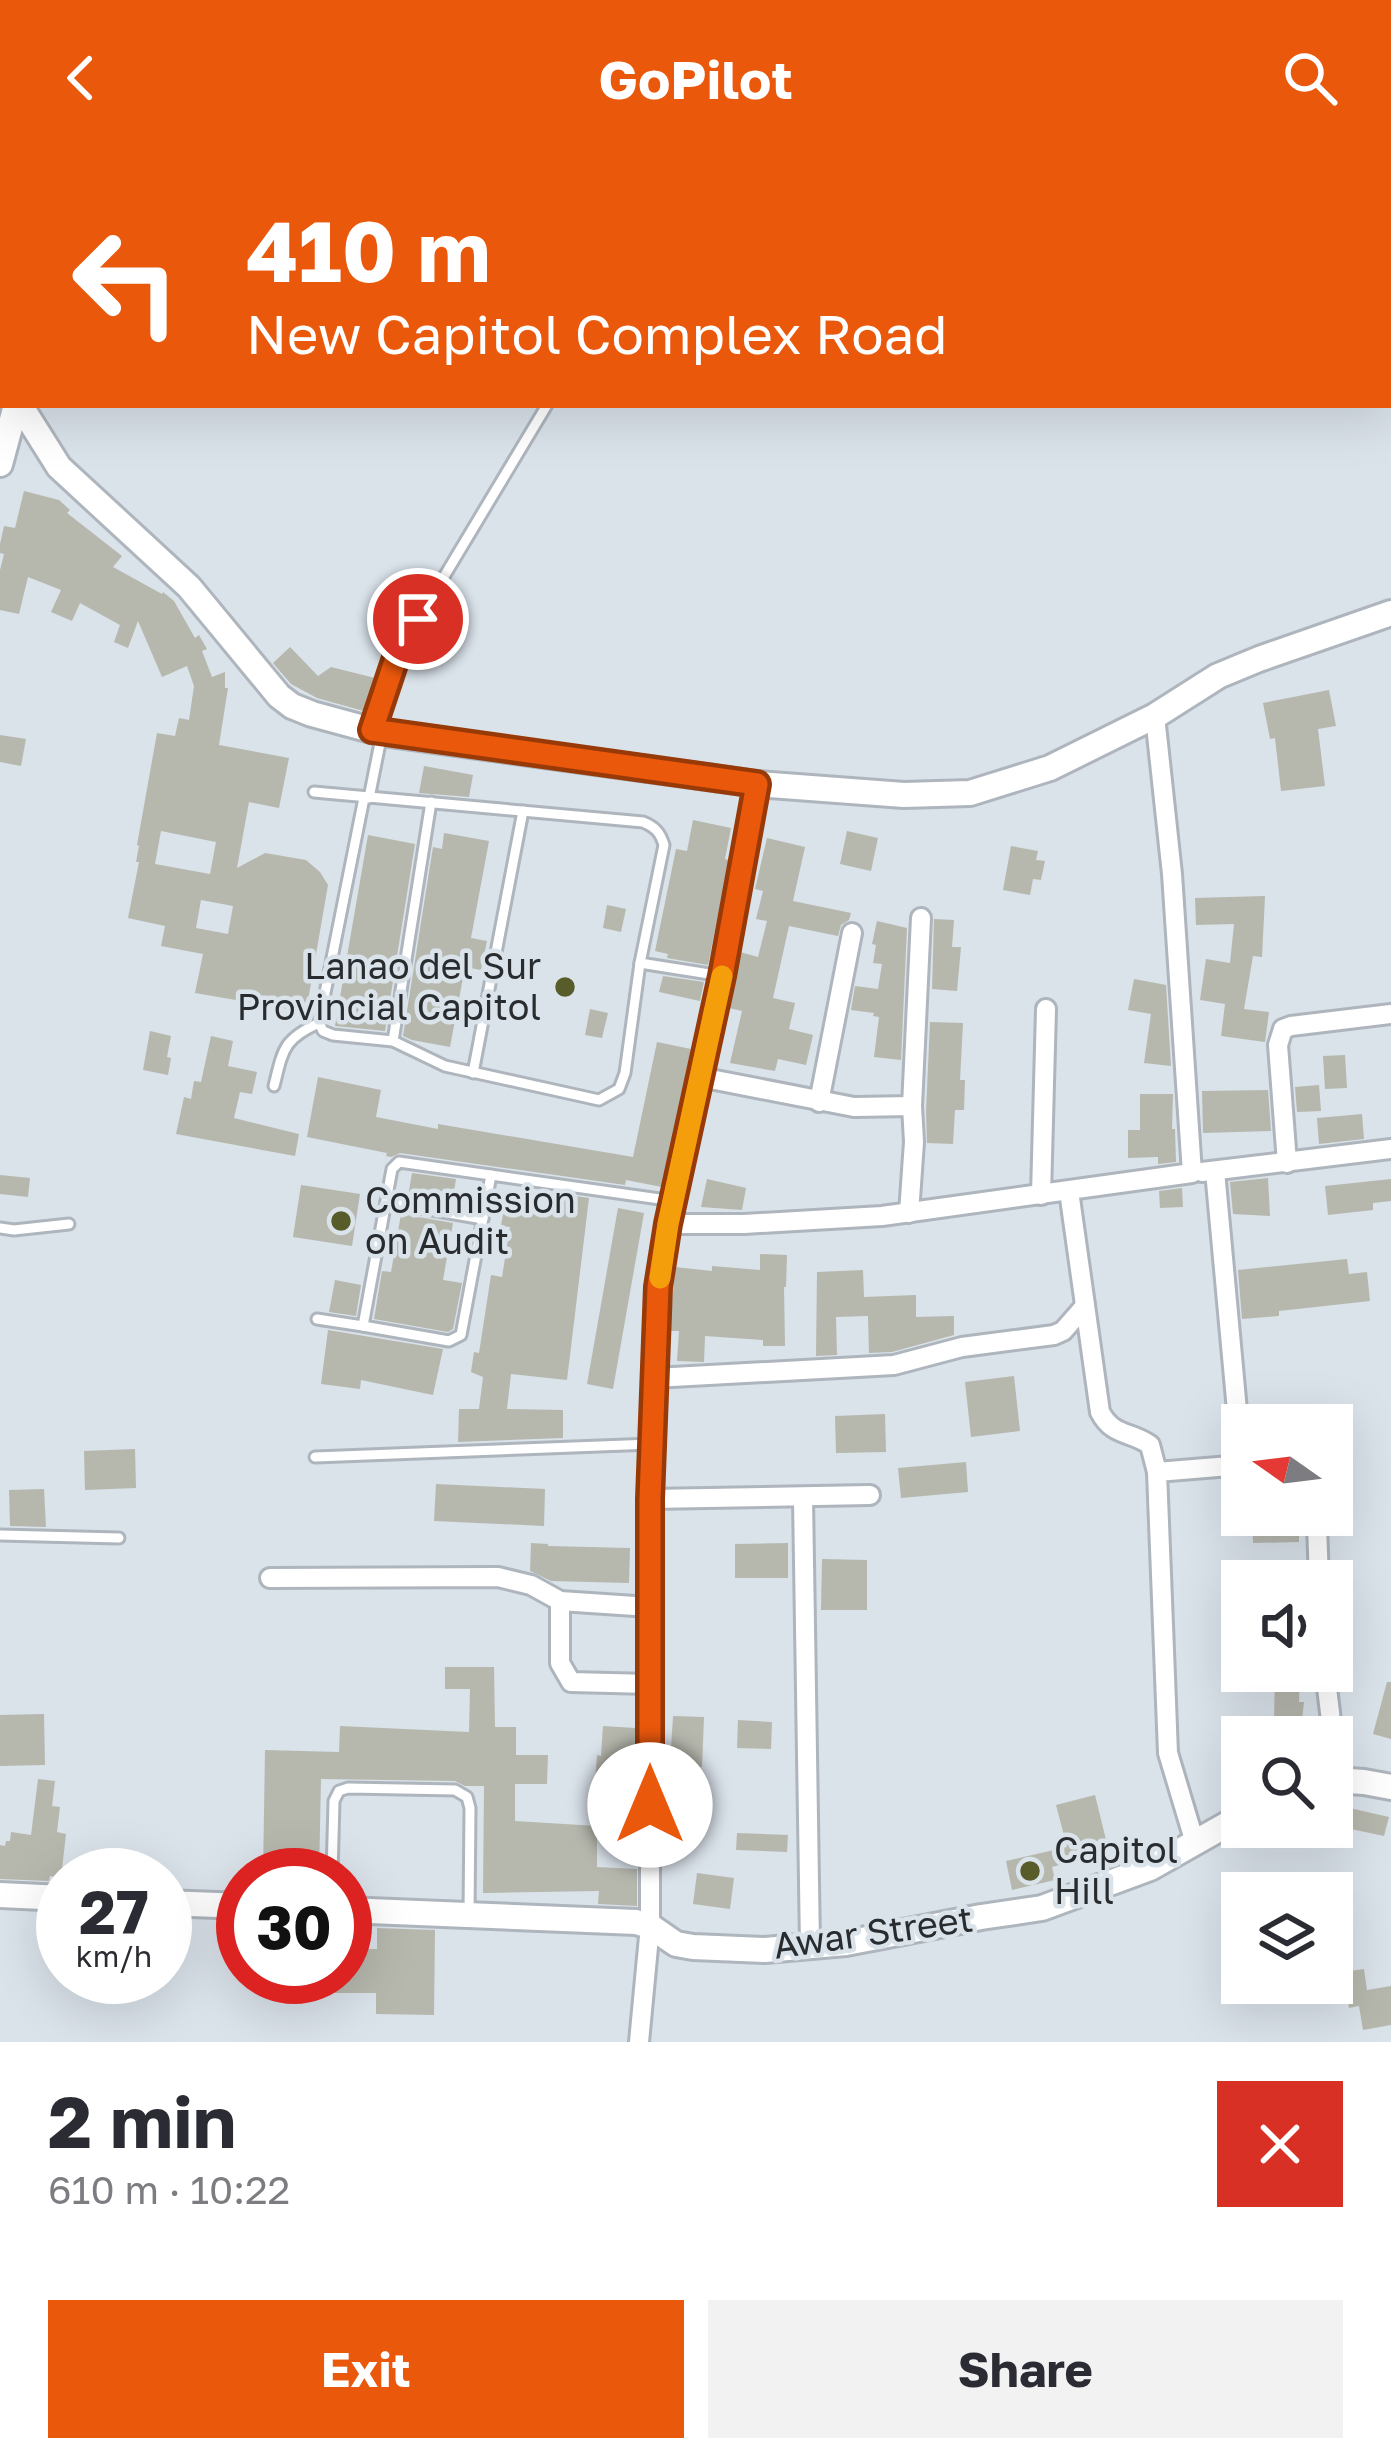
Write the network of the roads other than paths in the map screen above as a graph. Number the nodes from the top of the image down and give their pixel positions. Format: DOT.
graph roads {
  1 [pos="17,408"];
  2 [pos="20,408"];
  3 [pos="545,408"];
  4 [pos="0,464"];
  5 [pos="1391,613"];
  6 [pos="1155,716"];
  7 [pos="377,731"];
  8 [pos="757,784"];
  9 [pos="314,792"];
  10 [pos="367,798"];
  11 [pos="430,802"];
  12 [pos="523,812"];
  13 [pos="921,918"];
  14 [pos="852,933"];
  15 [pos="640,963"];
  16 [pos="722,976"];
  17 [pos="1046,1009"];
  18 [pos="1391,1015"];
  19 [pos="319,1023"];
  20 [pos="393,1042"];
  21 [pos="473,1073"];
  22 [pos="700,1077"];
  23 [pos="274,1086"];
  24 [pos="819,1102"];
  25 [pos="912,1106"];
  26 [pos="1391,1149"];
  27 [pos="1287,1163"];
  28 [pos="1215,1171"];
  29 [pos="1192,1174"];
  30 [pos="490,1175"];
  31 [pos="1069,1191"];
  32 [pos="1041,1196"];
  33 [pos="674,1201"];
  34 [pos="386,1202"];
  35 [pos="909,1213"];
  36 [pos="483,1219"];
  37 [pos="69,1224"];
  38 [pos="668,1224"];
  39 [pos="0,1228"];
  40 [pos="1085,1306"];
  41 [pos="316,1319"];
  42 [pos="363,1326"];
  43 [pos="654,1378"];
  44 [pos="1236,1404"];
  45 [pos="652,1444"];
  46 [pos="315,1457"];
  47 [pos="1221,1467"];
  48 [pos="1157,1472"];
  49 [pos="870,1496"];
  50 [pos="802,1498"];
  51 [pos="650,1499"];
  52 [pos="0,1535"];
  53 [pos="119,1538"];
  54 [pos="270,1578"];
  55 [pos="560,1601"];
  56 [pos="650,1607"];
  57 [pos="650,1684"];
  58 [pos="1353,1782"];
  59 [pos="1391,1787"];
  60 [pos="1221,1828"];
  61 [pos="1195,1843"];
  62 [pos="333,1848"];
  63 [pos="0,1895"];
  64 [pos="36,1897"];
  65 [pos="372,1911"];
  66 [pos="469,1913"];
  67 [pos="650,1926"];
  68 [pos="810,1946"];
  69 [pos="639,2042"];
  1 -- 4 [label="main road"];
  2 -- 7 [label="main road"];
  3 -- 7 [label="lane"];
  5 -- 6 [label="main road"];
  6 -- 8 [label="main road"];
  6 -- 29 [label="street"];
  7 -- 8 [label="main road"];
  7 -- 10 [label="lane"];
  8 -- 16 [label="street"];
  9 -- 10 [label="lane"];
  10 -- 11 [label="lane"];
  10 -- 19 [label="lane"];
  11 -- 12 [label="lane"];
  11 -- 20 [label="lane"];
  12 -- 15 [label="lane"];
  12 -- 21 [label="lane"];
  13 -- 25 [label="street"];
  14 -- 24 [label="street"];
  15 -- 16 [label="lane"];
  15 -- 21 [label="lane"];
  16 -- 22 [label="street"];
  17 -- 32 [label="street"];
  18 -- 27 [label="street"];
  19 -- 20 [label="lane"];
  19 -- 23 [label="lane"];
  20 -- 21 [label="lane"];
  22 -- 24 [label="street"];
  22 -- 33 [label="street"];
  24 -- 25 [label="street"];
  25 -- 35 [label="street"];
  26 -- 27 [label="street"];
  27 -- 28 [label="street"];
  28 -- 29 [label="street"];
  28 -- 44 [label="street"];
  29 -- 31 [label="street"];
  30 -- 33 [label="lane"];
  30 -- 34 [label="lane"];
  30 -- 36 [label="lane"];
  31 -- 32 [label="street"];
  31 -- 40 [label="street"];
  32 -- 35 [label="street"];
  33 -- 38 [label="street"];
  34 -- 36 [label="lane"];
  34 -- 42 [label="lane"];
  35 -- 38 [label="street"];
  36 -- 42 [label="lane"];
  37 -- 39 [label="lane"];
  38 -- 43 [label="street"];
  40 -- 43 [label="street"];
  40 -- 48 [label="street"];
  41 -- 42 [label="lane"];
  43 -- 45 [label="street"];
  45 -- 46 [label="lane"];
  45 -- 51 [label="street"];
  47 -- 48 [label="street"];
  48 -- 61 [label="street"];
  49 -- 50 [label="street"];
  50 -- 51 [label="street"];
  50 -- 68 [label="street"];
  51 -- 56 [label="street"];
  52 -- 53 [label="lane"];
  54 -- 55 [label="street"];
  55 -- 56 [label="street"];
  55 -- 57 [label="street"];
  56 -- 57 [label="street"];
  57 -- 67 [label="street"];
  58 -- 59 [label="main road"];
  60 -- 61 [label="main road, Awar Street"];
  61 -- 68 [label="main road, Awar Street"];
  62 -- 66 [label="lane"];
  63 -- 64 [label="main road"];
  65 -- 66 [label="main road, Awar Street"];
  66 -- 67 [label="main road, Awar Street"];
  67 -- 68 [label="main road, Awar Street"];
  67 -- 69 [label="street"];
}
